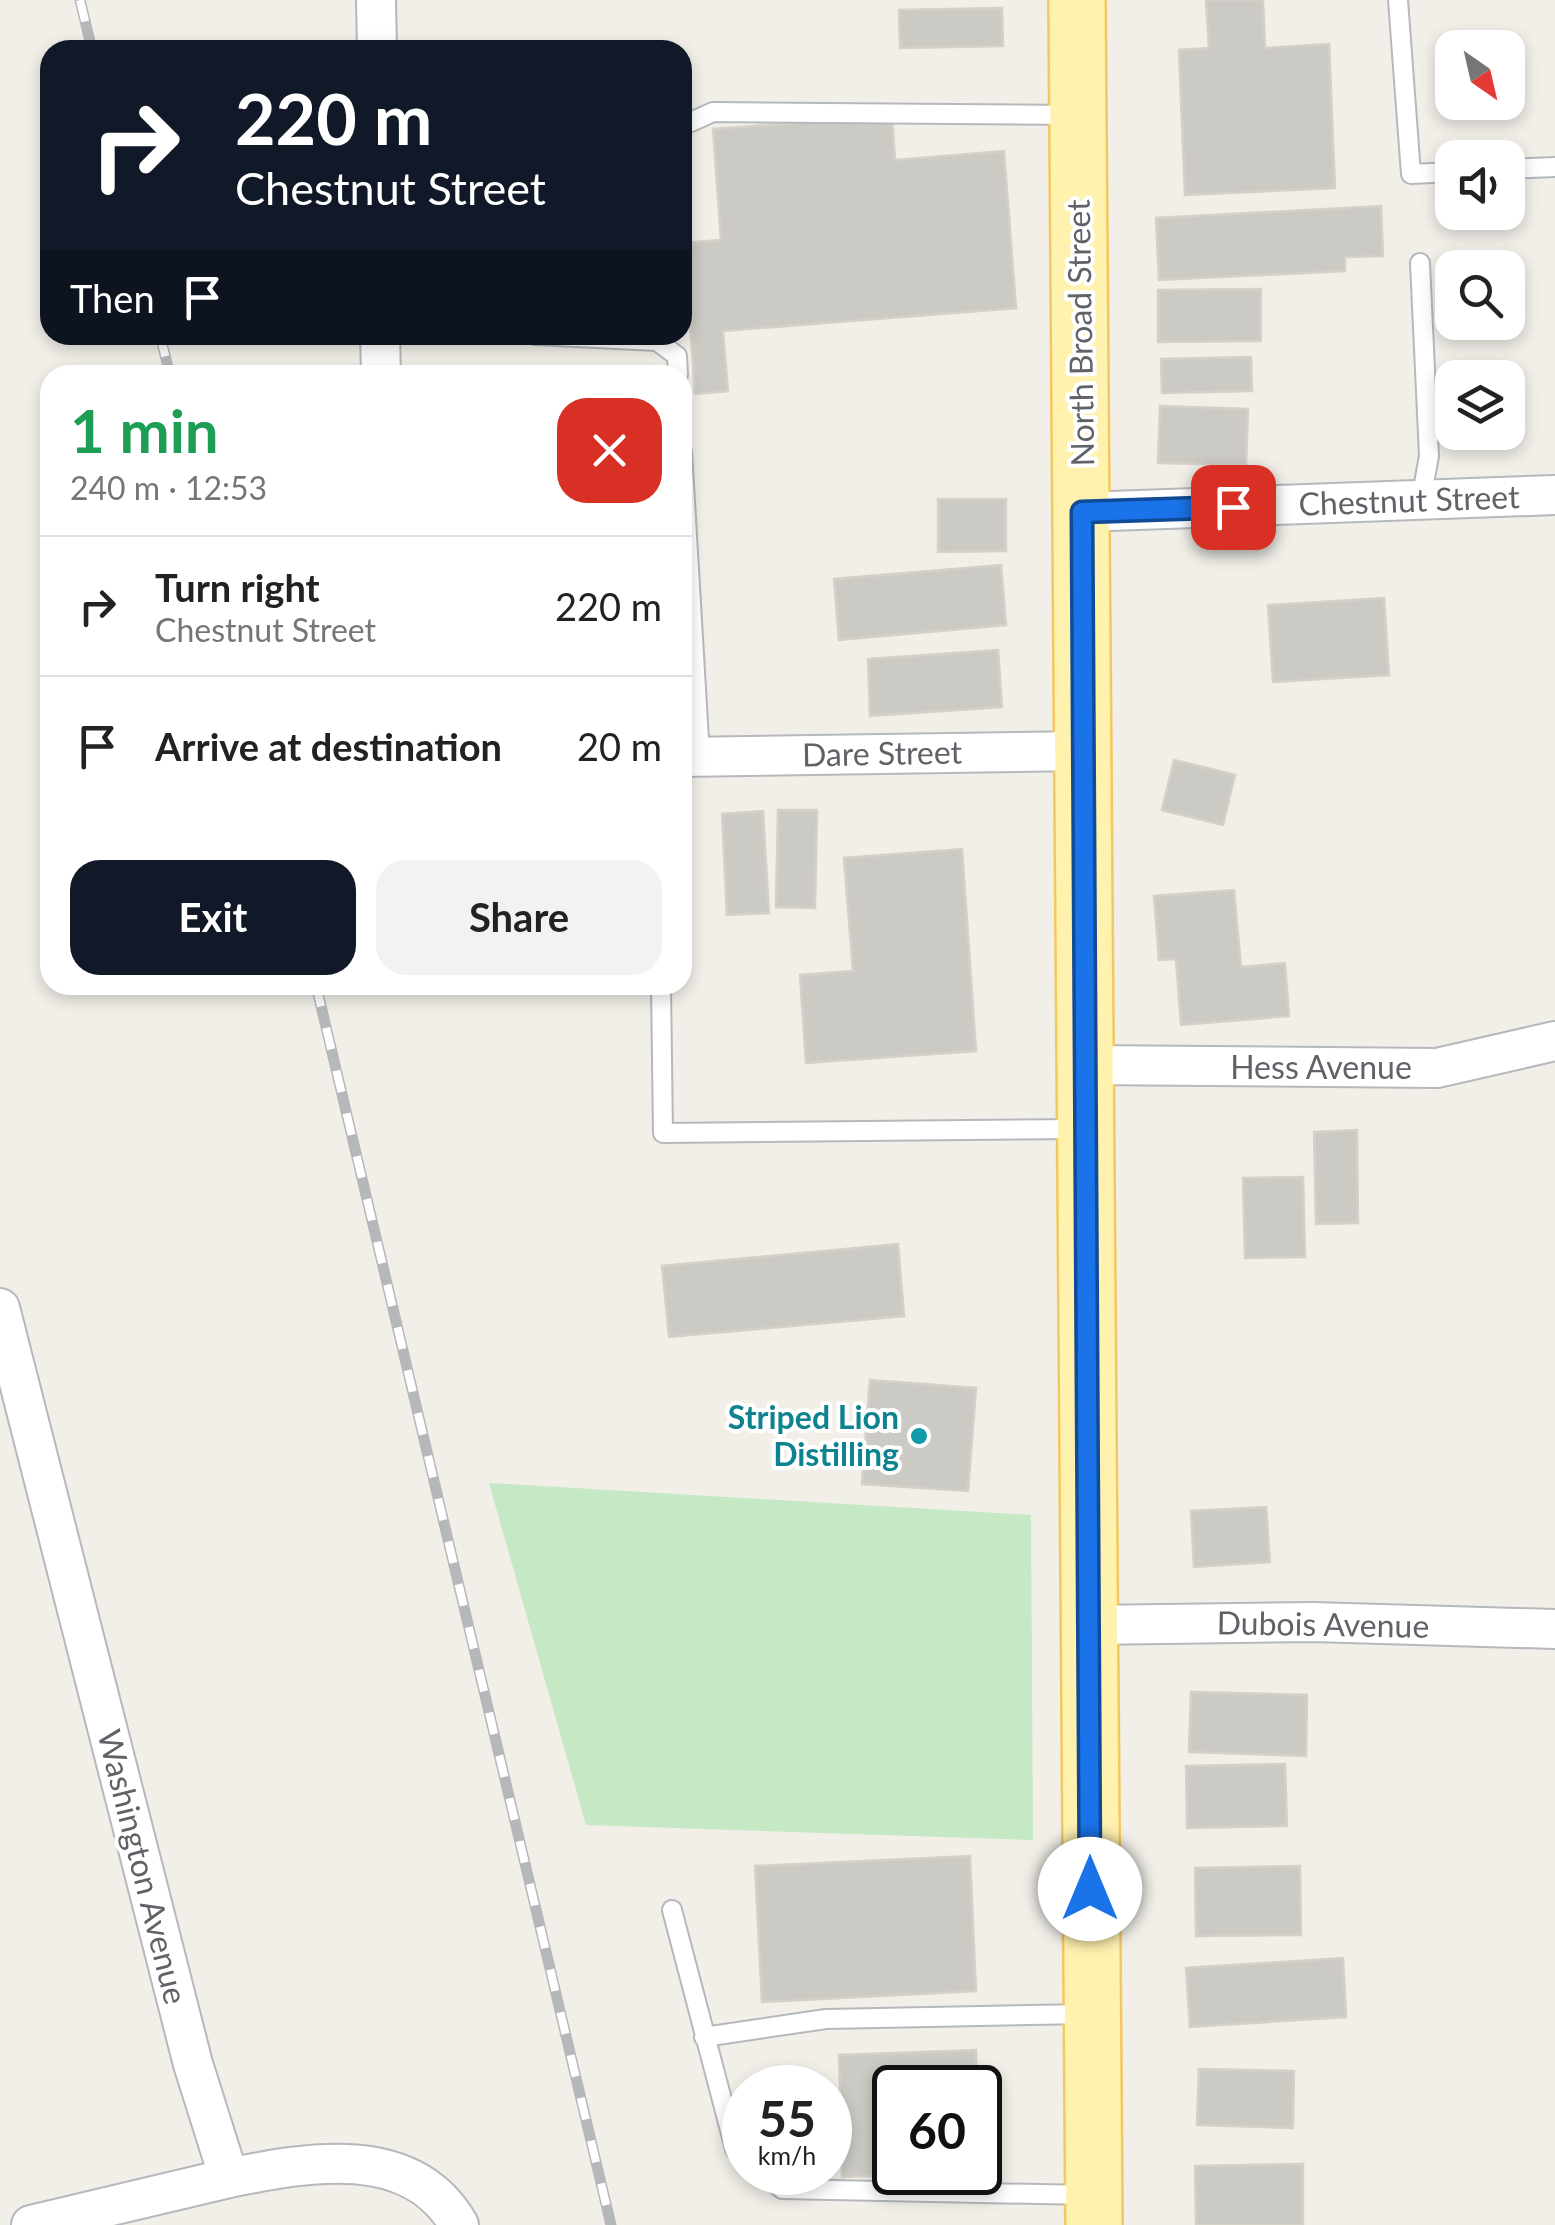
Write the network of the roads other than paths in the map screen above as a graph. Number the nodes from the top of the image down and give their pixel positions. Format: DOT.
graph roads {
  1 [pos="376,0"];
  2 [pos="1077,0"];
  3 [pos="1398,0"];
  4 [pos="377,40"];
  5 [pos="1079,115"];
  6 [pos="692,121"];
  7 [pos="1555,167"];
  8 [pos="1525,168"];
  9 [pos="1435,173"];
  10 [pos="1420,263"];
  11 [pos="663,345"];
  12 [pos="677,365"];
  13 [pos="1555,495"];
  14 [pos="1422,500"];
  15 [pos="1082,512"];
  16 [pos="1081,751"];
  17 [pos="692,757"];
  18 [pos="661,995"];
  19 [pos="1555,1041"];
  20 [pos="1085,1065"];
  21 [pos="1085,1129"];
  22 [pos="0,1308"];
  23 [pos="1091,1625"];
  24 [pos="1555,1629"];
  25 [pos="672,1910"];
  26 [pos="1092,2014"];
  27 [pos="704,2037"];
  28 [pos="722,2103"];
  29 [pos="229,2178"];
  30 [pos="852,2194"];
  31 [pos="1094,2210"];
  32 [pos="32,2225"];
  33 [pos="459,2225"];
  1 -- 4 [label="street"];
  2 -- 5 [label="main road, North Broad Street"];
  3 -- 9 [label="lane"];
  5 -- 6 [label="lane"];
  5 -- 15 [label="main road, North Broad Street"];
  7 -- 8 [label="lane"];
  10 -- 14 [label="lane"];
  11 -- 12 [label="lane"];
  13 -- 14 [label="street, Chestnut Street"];
  14 -- 15 [label="street, Chestnut Street"];
  15 -- 16 [label="main road, North Broad Street"];
  16 -- 17 [label="street, Dare Street"];
  16 -- 20 [label="main road, North Broad Street"];
  18 -- 21 [label="lane"];
  19 -- 20 [label="street, Hess Avenue"];
  20 -- 21 [label="main road, North Broad Street"];
  21 -- 23 [label="main road, North Broad Street"];
  22 -- 29 [label="street, Washington Avenue"];
  23 -- 24 [label="street, Dubois Avenue"];
  23 -- 26 [label="main road, North Broad Street"];
  25 -- 27 [label="lane"];
  26 -- 27 [label="lane"];
  26 -- 31 [label="main road, North Broad Street"];
  27 -- 28 [label="lane"];
  29 -- 32 [label="street"];
  29 -- 33 [label="street"];
  30 -- 31 [label="lane"];
}
